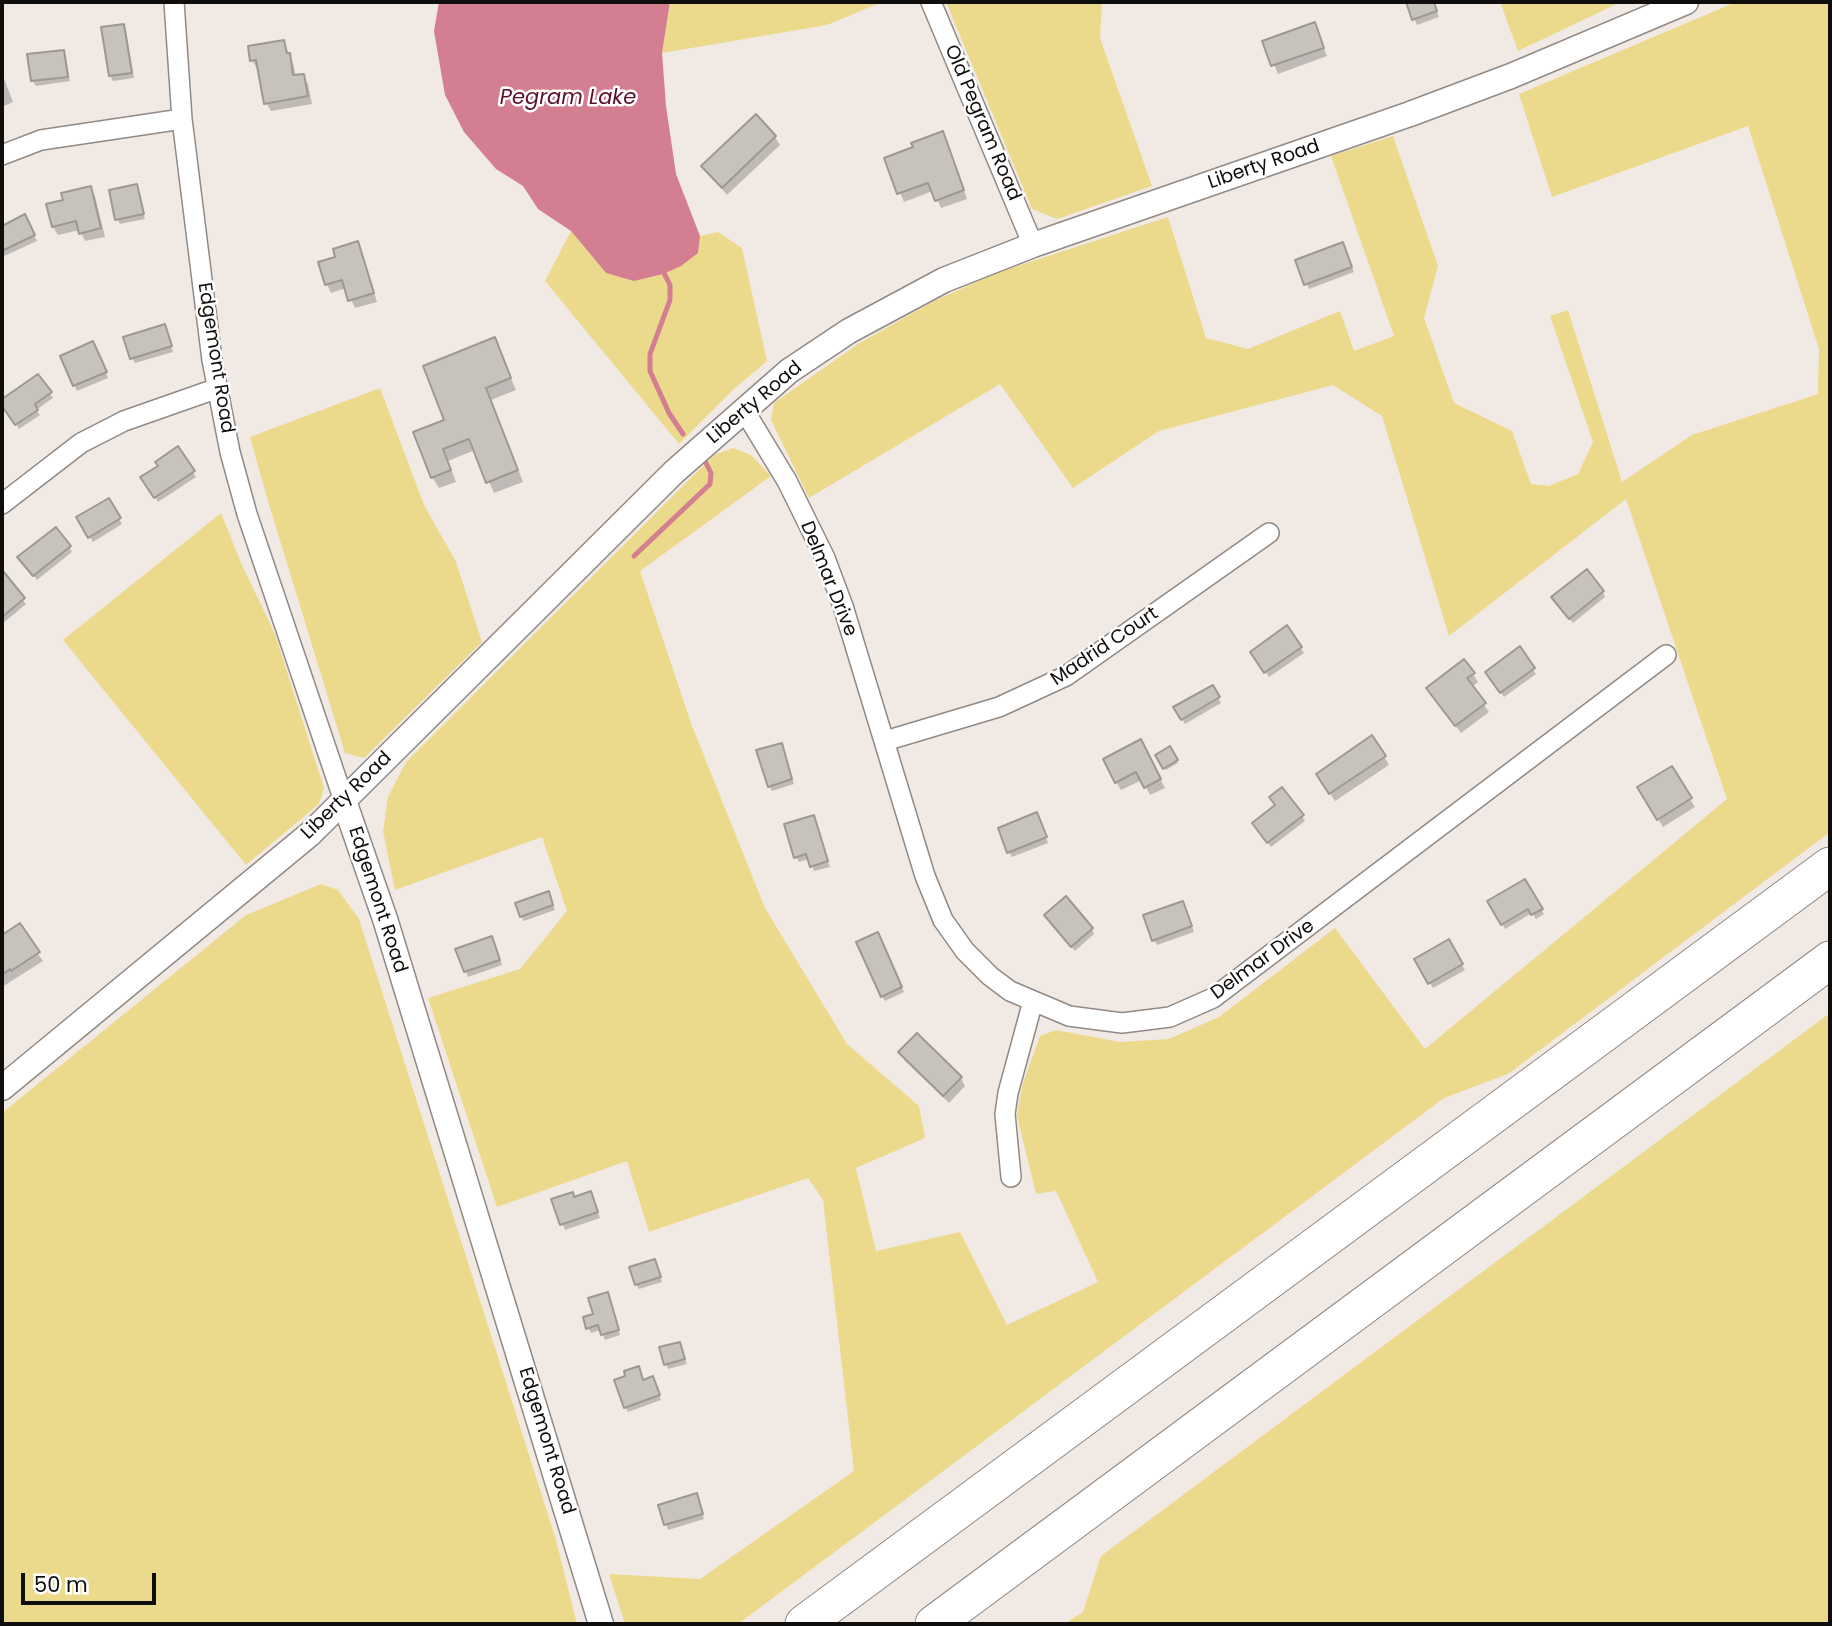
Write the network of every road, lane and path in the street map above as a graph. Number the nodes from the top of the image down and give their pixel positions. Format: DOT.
graph roads {
  1 [pos="174,2"];
  2 [pos="931,2"];
  3 [pos="1686,2"];
  4 [pos="182,119"];
  5 [pos="2,155"];
  6 [pos="1033,245"];
  7 [pos="218,388"];
  8 [pos="744,410"];
  9 [pos="2,504"];
  10 [pos="1269,533"];
  11 [pos="1666,655"];
  12 [pos="885,741"];
  13 [pos="344,801"];
  14 [pos="1830,866"];
  15 [pos="1830,960"];
  16 [pos="1033,1000"];
  17 [pos="2,1088"];
  18 [pos="1011,1177"];
  19 [pos="601,1624"];
  20 [pos="804,1624"];
  21 [pos="934,1624"];
  1 -- 4 [label="street, Edgemont Road"];
  2 -- 6 [label="street, Old Pegram Road"];
  3 -- 6 [label="street, Liberty Road"];
  4 -- 5 [label="street"];
  4 -- 7 [label="street, Edgemont Road"];
  6 -- 8 [label="street, Liberty Road"];
  7 -- 9 [label="street"];
  7 -- 13 [label="street, Edgemont Road"];
  8 -- 12 [label="street, Delmar Drive"];
  8 -- 13 [label="street, Liberty Road"];
  10 -- 12 [label="street, Madrid Court"];
  11 -- 16 [label="street, Delmar Drive"];
  12 -- 16 [label="street, Delmar Drive"];
  13 -- 17 [label="street, Liberty Road"];
  13 -- 19 [label="street, Edgemont Road"];
  14 -- 20 [label="highway"];
  15 -- 21 [label="highway"];
  16 -- 18 [label="street"];
}
